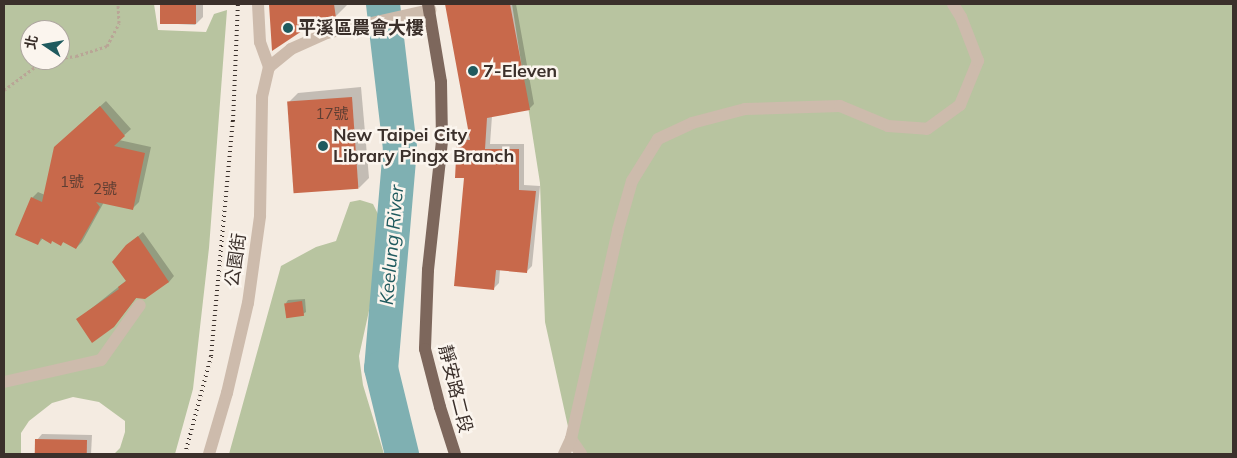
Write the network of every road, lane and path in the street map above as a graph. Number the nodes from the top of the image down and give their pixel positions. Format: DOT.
graph roads {
  1 [pos="118,4"];
  2 [pos="258,4"];
  3 [pos="953,4"];
  4 [pos="429,7"];
  5 [pos="70,57"];
  6 [pos="270,67"];
  7 [pos="31,70"];
  8 [pos="4,90"];
  9 [pos="140,305"];
  10 [pos="4,382"];
  11 [pos="571,439"];
  12 [pos="209,454"];
  13 [pos="455,454"];
  14 [pos="564,454"];
  15 [pos="581,454"];
  1 -- 5 [label="path"];
  2 -- 6 [label="street"];
  3 -- 11 [label="street"];
  4 -- 6 [label="street"];
  4 -- 13 [label="main road, 靜安路二段"];
  6 -- 12 [label="street, 公園街"];
  7 -- 8 [label="path"];
  9 -- 10 [label="street"];
  11 -- 14 [label="street"];
  11 -- 15 [label="street"];
}
